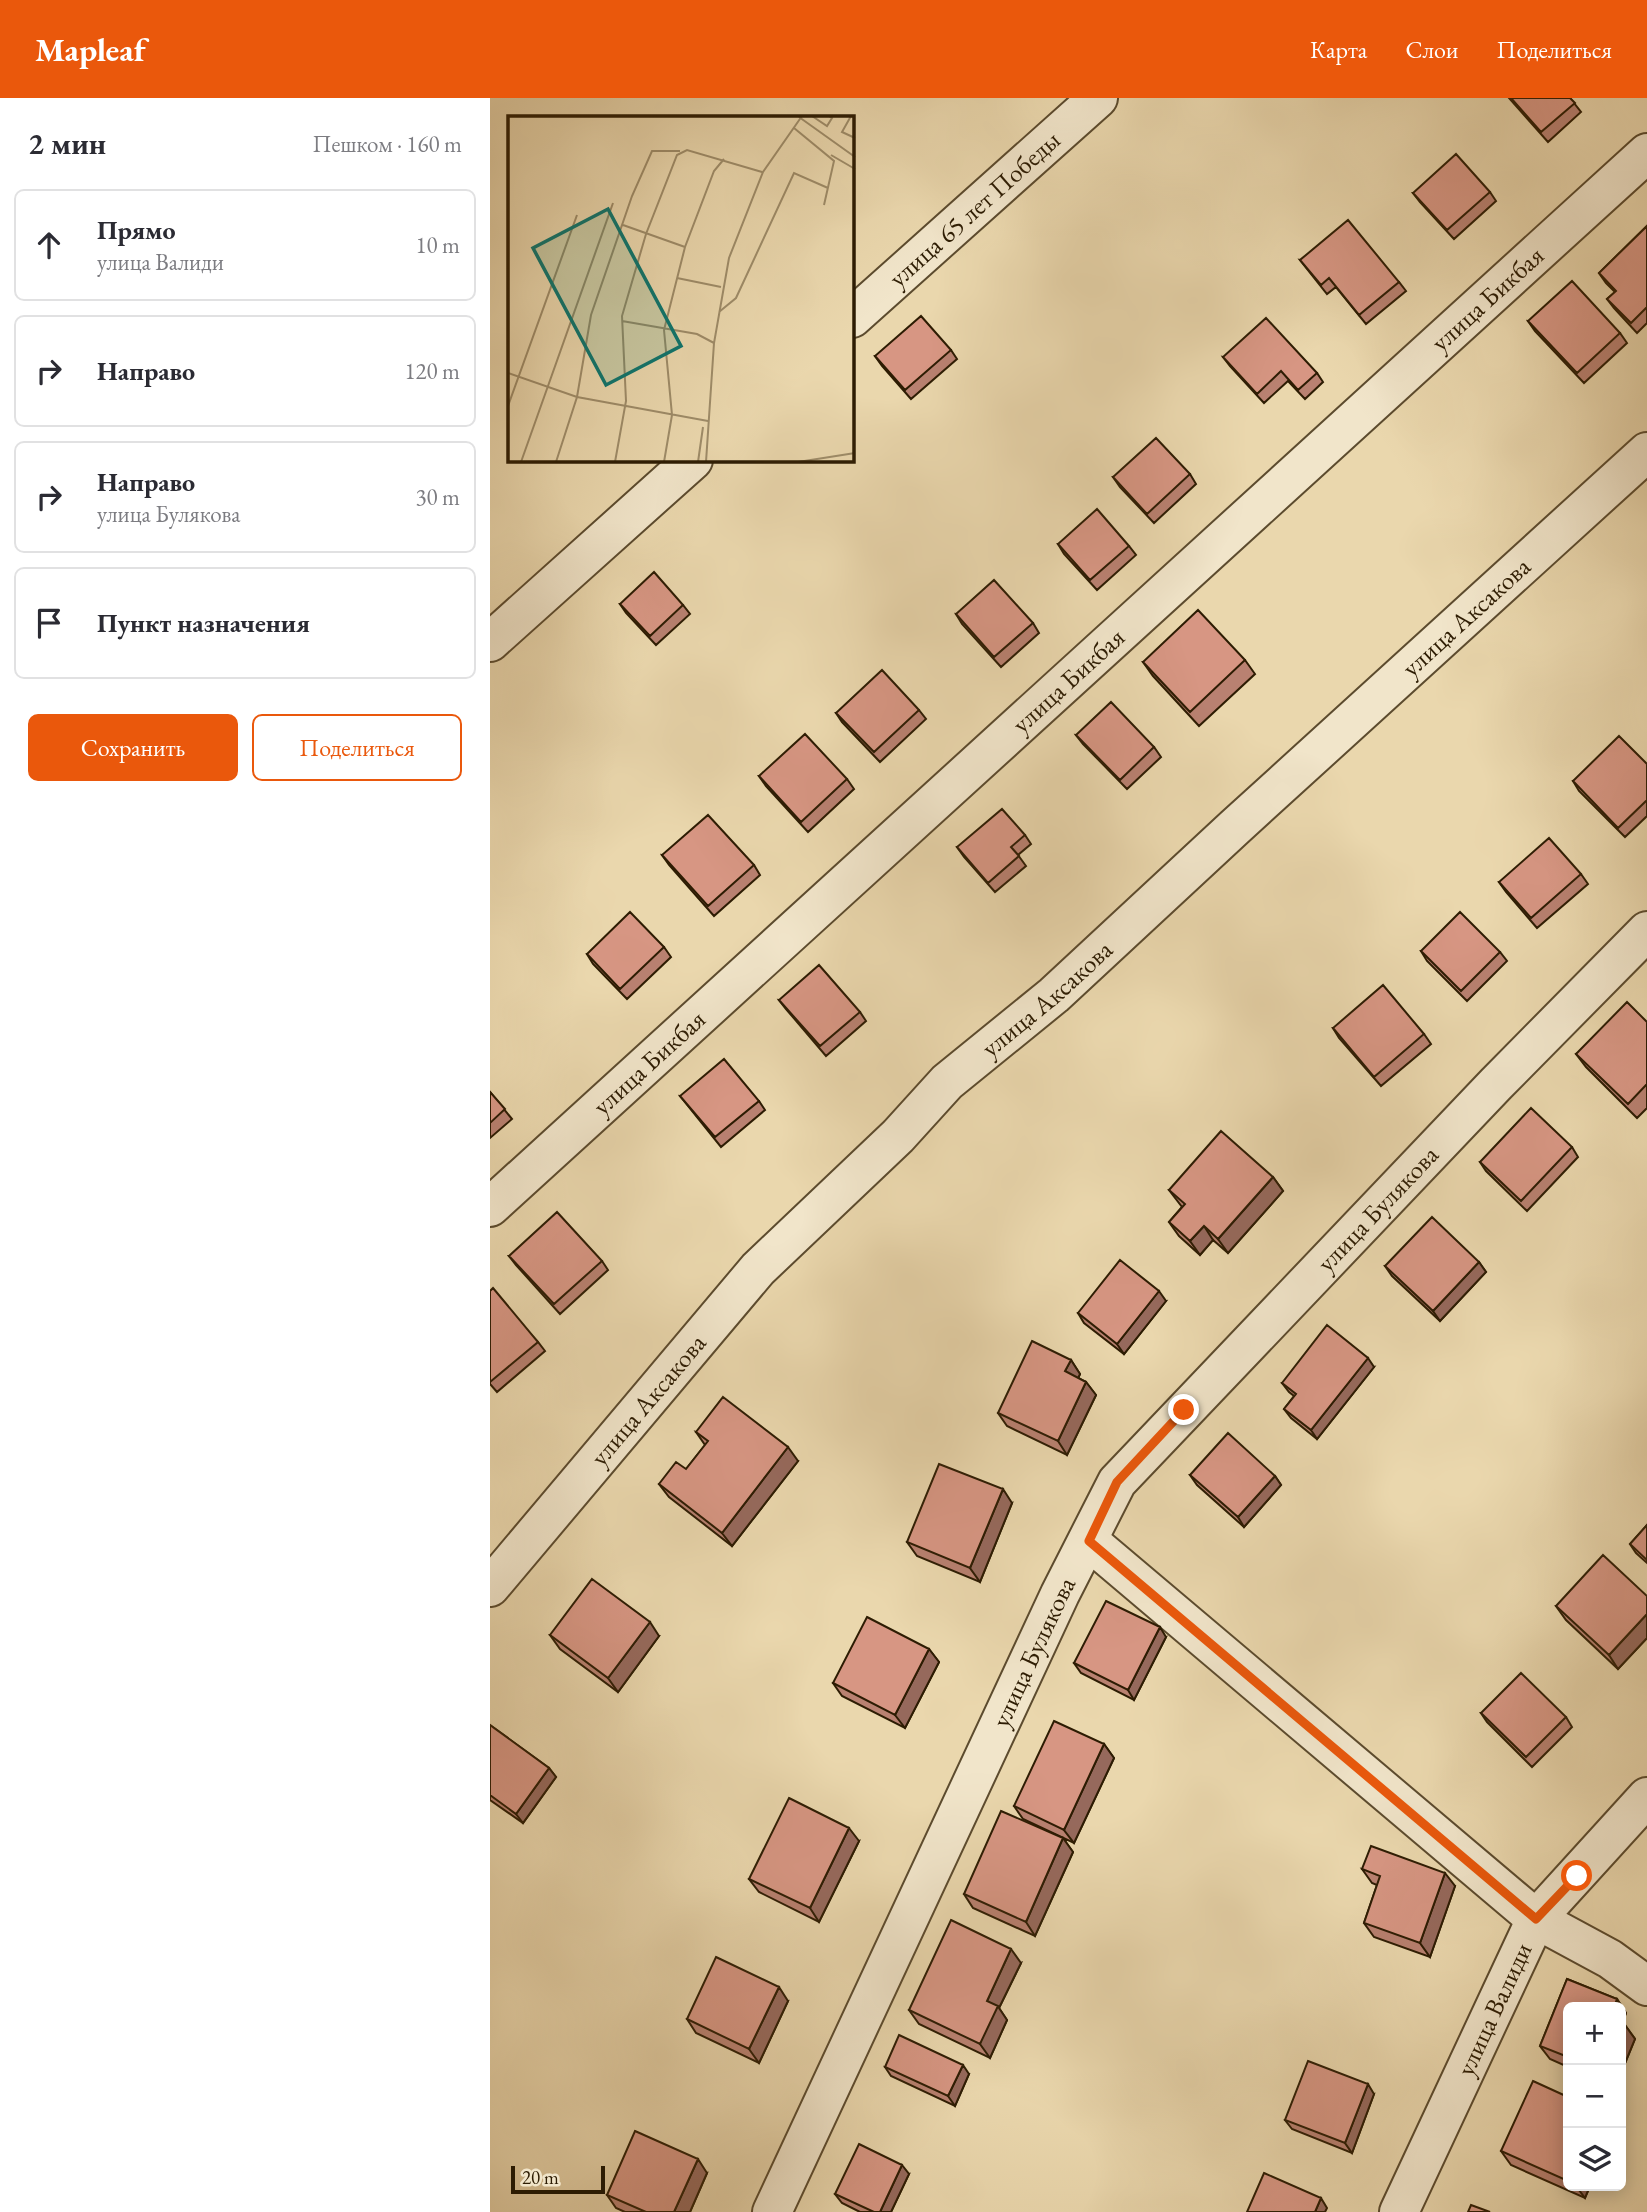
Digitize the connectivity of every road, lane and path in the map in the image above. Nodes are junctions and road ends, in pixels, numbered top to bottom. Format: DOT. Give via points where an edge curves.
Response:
graph roads {
  1 [pos="1097,98"];
  2 [pos="1647,153"];
  3 [pos="854,316"];
  4 [pos="1647,452"];
  5 [pos="691,462"];
  6 [pos="490,642"];
  7 [pos="1647,931"];
  8 [pos="490,1207"];
  9 [pos="1089,1541"];
  10 [pos="490,1587"];
  11 [pos="1647,1797"];
  12 [pos="1536,1919"];
  13 [pos="1647,1986"];
  14 [pos="772,2212"];
  15 [pos="1399,2212"];
  1 -- 3 [label="street, улица 65 лет Победы"];
  2 -- 8 [label="street, улица Бикбая"];
  4 -- 10 [label="street, улица Аксакова" via="1054,995 947,1082 898,1136 758,1269"];
  5 -- 6 [label="street"];
  7 -- 9 [label="street, улица Булякова" via="1117,1482"];
  9 -- 12 [label="street"];
  9 -- 14 [label="street, улица Булякова" via="1060,1594"];
  11 -- 12 [label="street, улица Валиди"];
  12 -- 13 [label="street" via="1610,1959"];
  12 -- 15 [label="street, улица Валиди"];
}
